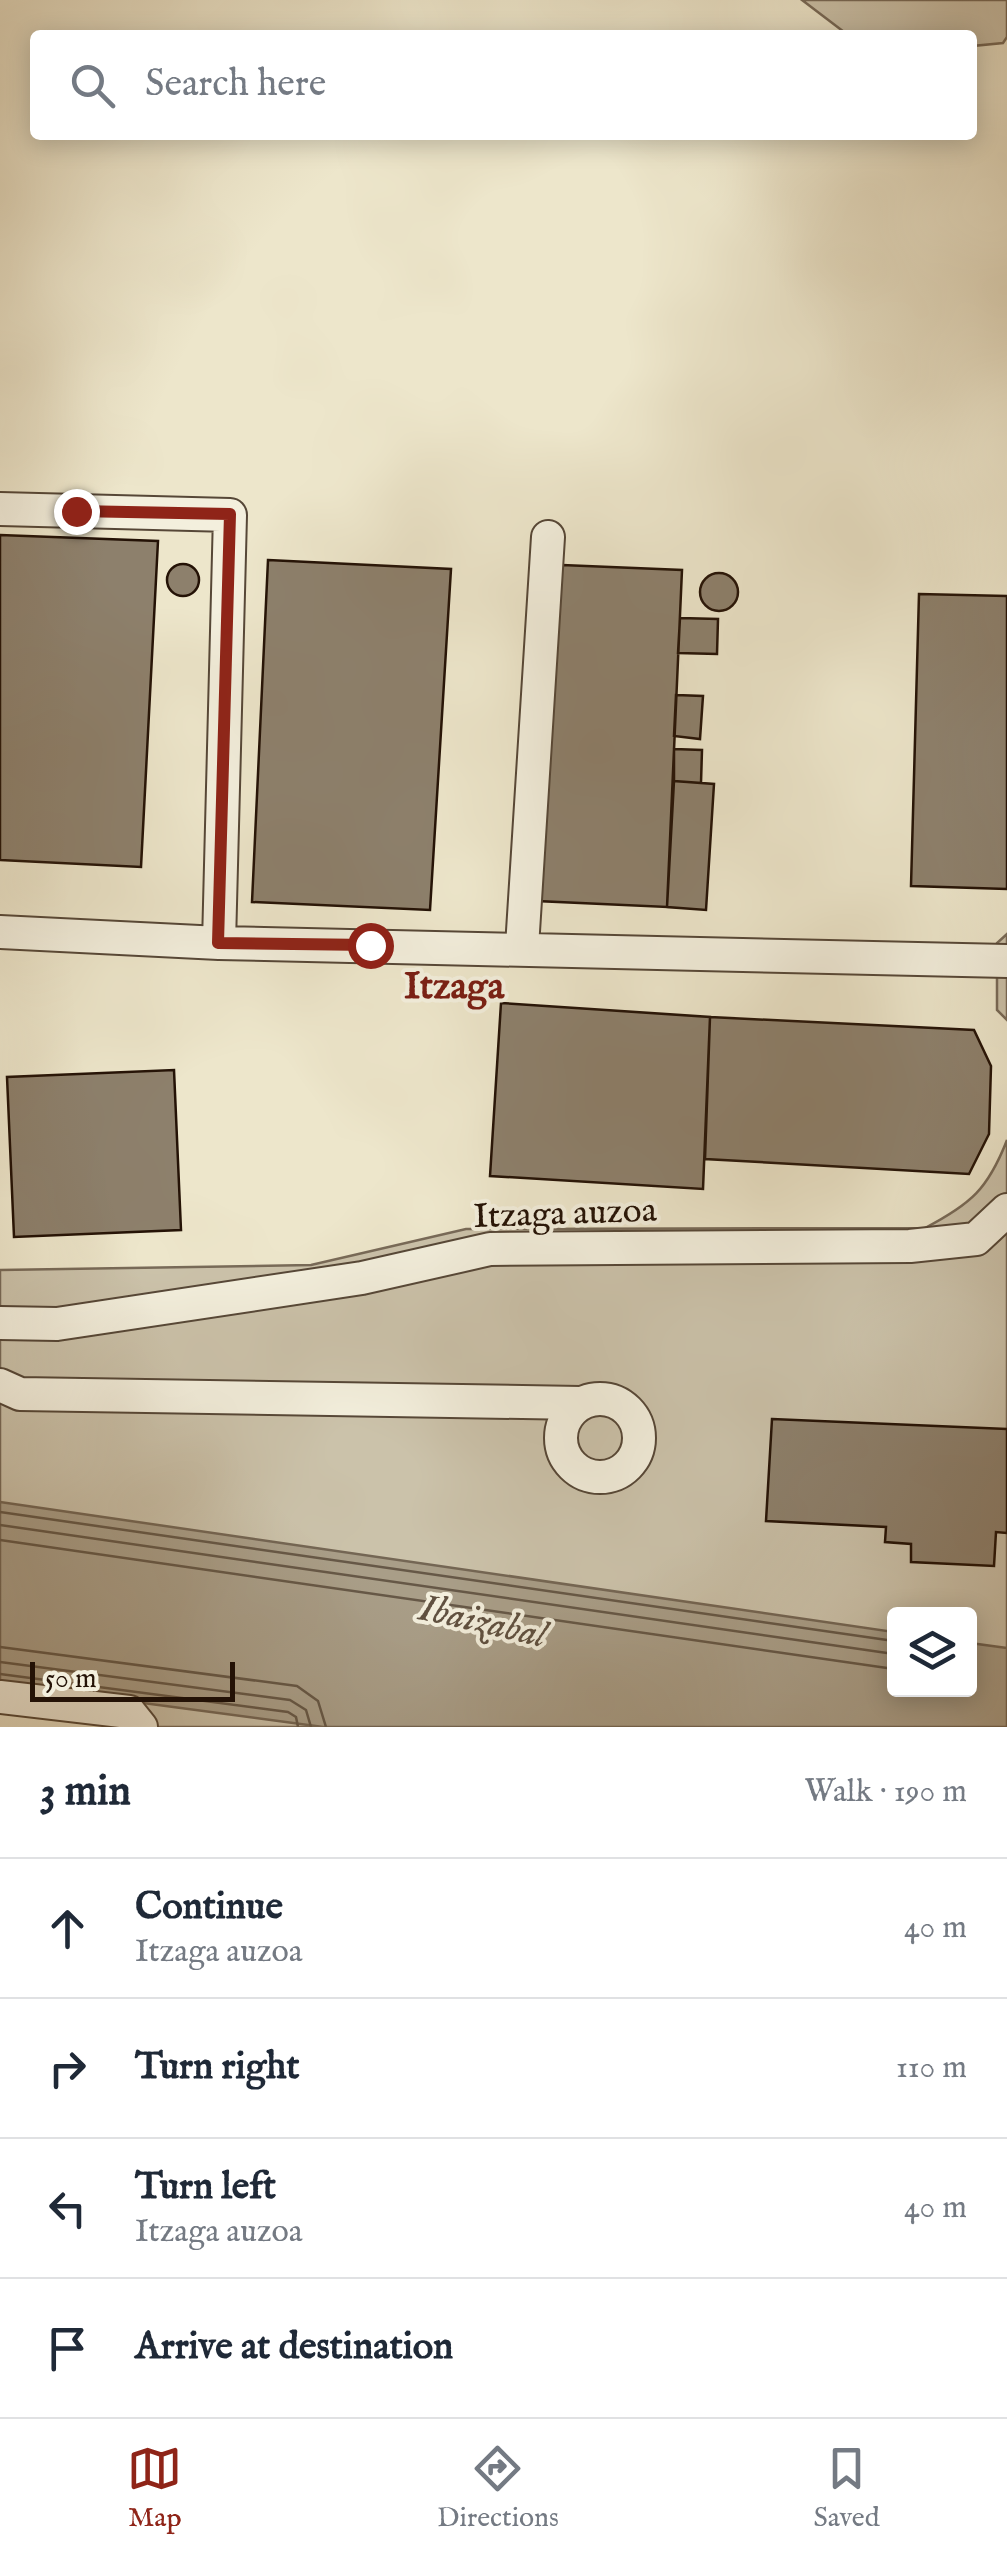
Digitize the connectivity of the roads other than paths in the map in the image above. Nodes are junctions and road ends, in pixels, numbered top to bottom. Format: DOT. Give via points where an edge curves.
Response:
graph roads {
  1 [pos="0,509"];
  2 [pos="548,538"];
  3 [pos="0,932"];
  4 [pos="218,943"];
  5 [pos="522,947"];
  6 [pos="1007,961"];
  7 [pos="1007,1210"];
  8 [pos="0,1323"];
  9 [pos="0,1385"];
  10 [pos="580,1403"];
  11 [pos="0,1696"];
  12 [pos="141,1727"];
  1 -- 4 [label="street" via="230,514"];
  2 -- 5 [label="street"];
  3 -- 4 [label="street"];
  4 -- 5 [label="street"];
  5 -- 6 [label="street"];
  7 -- 8 [label="street, Itzaga auzoa" via="976,1239 910,1246 490,1250 362,1278 57,1324"];
  9 -- 10 [label="street" via="20,1394"];
  11 -- 12 [label="street" via="129,1712"];
}
